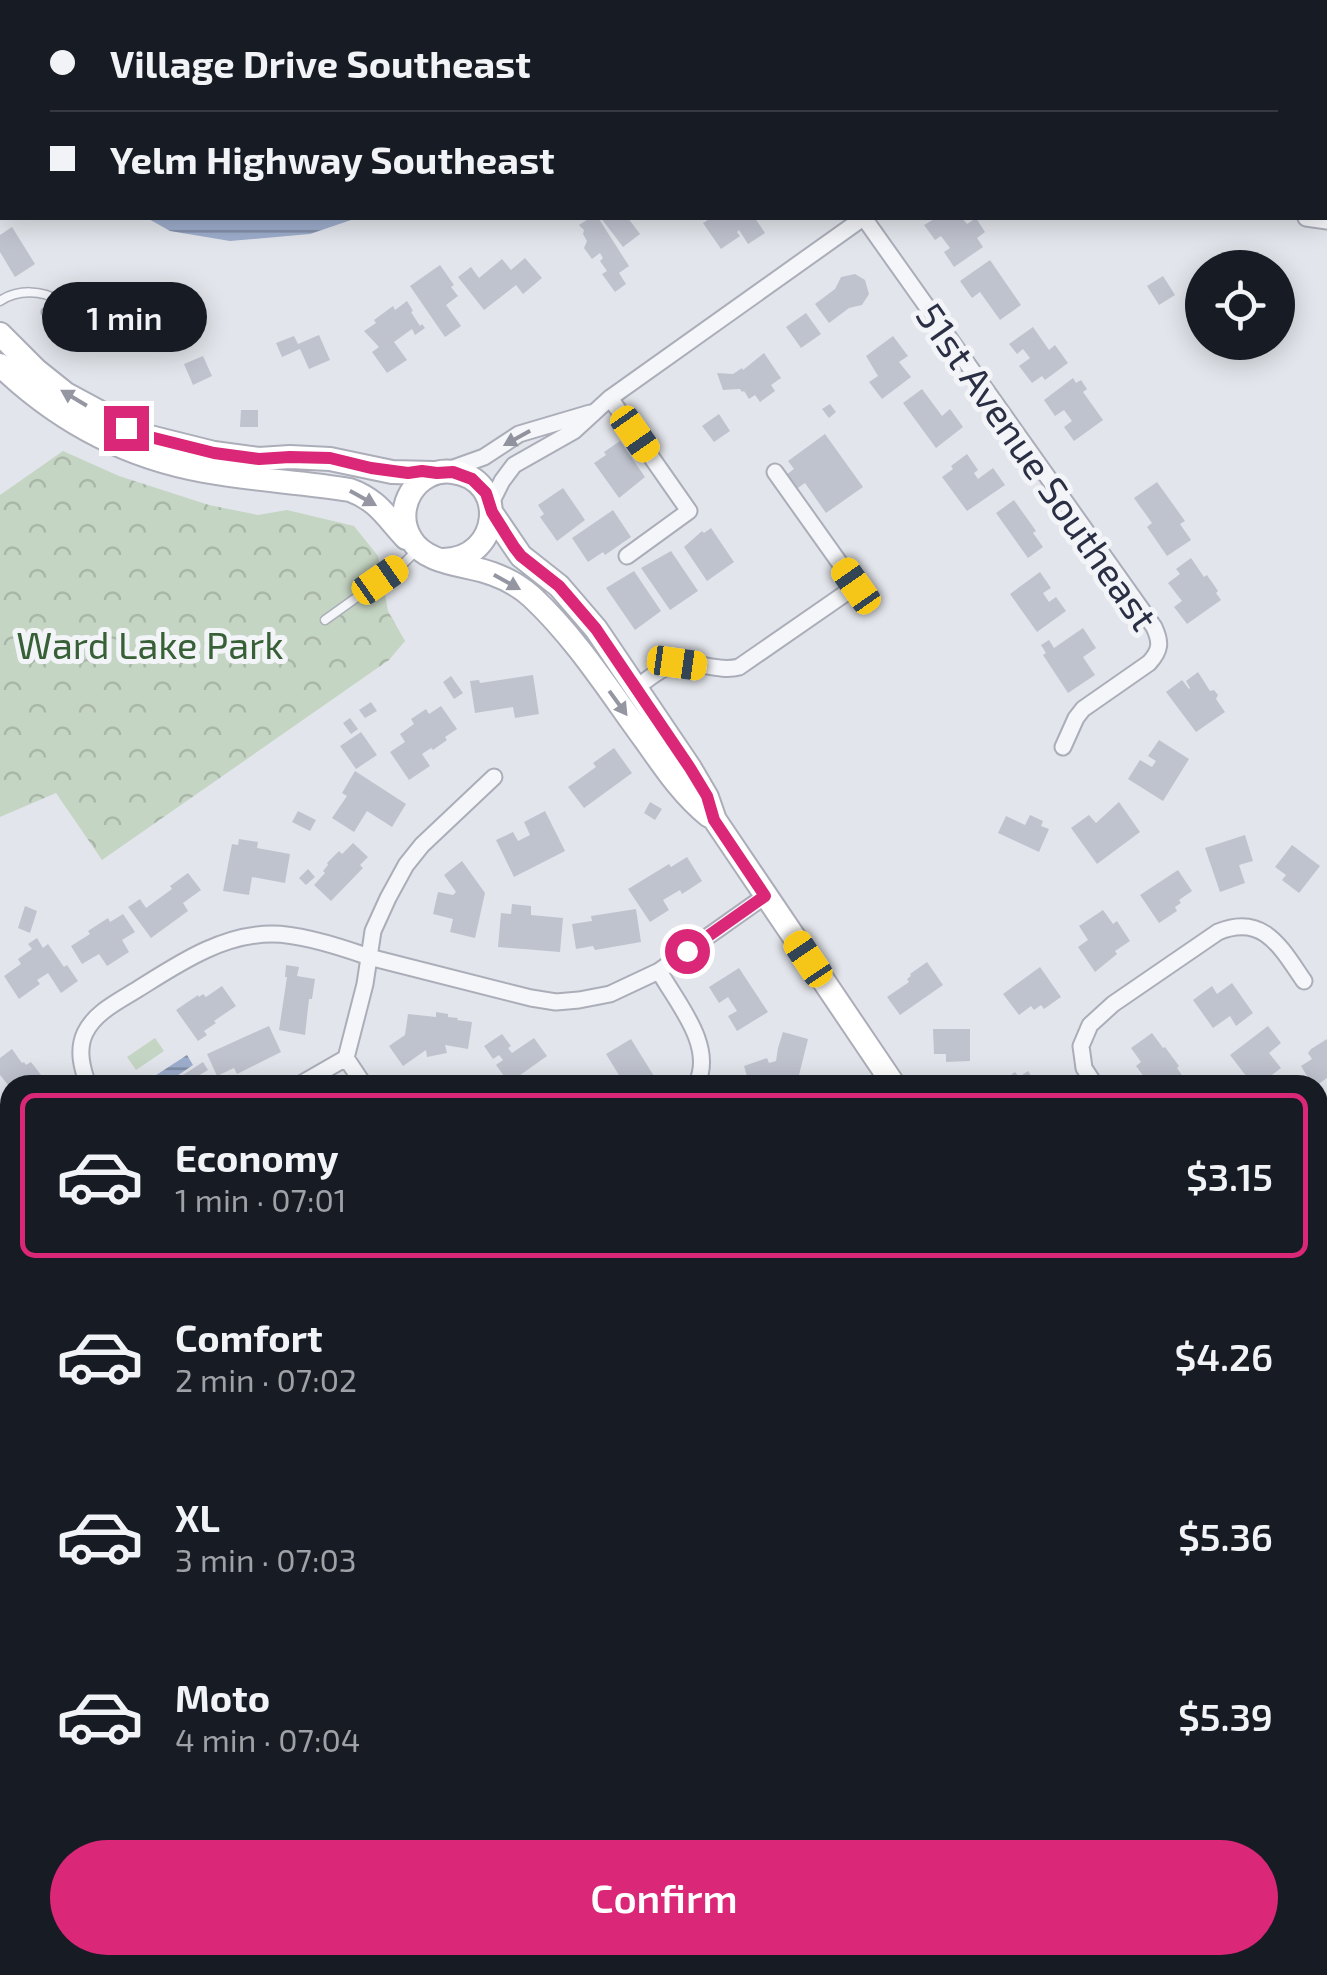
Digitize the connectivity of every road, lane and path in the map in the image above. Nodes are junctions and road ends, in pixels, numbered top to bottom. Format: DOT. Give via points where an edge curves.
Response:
graph roads {
  1 [pos="860,220"];
  2 [pos="864,220"];
  3 [pos="0,300"];
  4 [pos="46,312"];
  5 [pos="0,334"];
  6 [pos="3,374"];
  7 [pos="610,398"];
  8 [pos="594,412"];
  9 [pos="776,472"];
  10 [pos="440,473"];
  11 [pos="491,509"];
  12 [pos="417,547"];
  13 [pos="627,556"];
  14 [pos="443,560"];
  15 [pos="325,620"];
  16 [pos="636,688"];
  17 [pos="1063,747"];
  18 [pos="494,778"];
  19 [pos="714,820"];
  20 [pos="765,896"];
  21 [pos="369,958"];
  22 [pos="659,971"];
  23 [pos="1304,981"];
  24 [pos="346,1058"];
  25 [pos="84,1075"];
  26 [pos="316,1075"];
  27 [pos="357,1075"];
  28 [pos="700,1075"];
  29 [pos="887,1075"];
  30 [pos="1089,1075"];
  1 -- 7 [label="street"];
  2 -- 17 [label="street, 51st Avenue Southeast" via="1160,641 1149,663 1083,709"];
  3 -- 4 [label="lane" via="19,292 60,301 58,313"];
  10 -- 5 [label="main road, one-way" via="392,472 330,458 224,455 142,435 66,394"];
  6 -- 12 [label="main road, one-way" via="124,449 202,471 366,496"];
  7 -- 8 [label="street"];
  7 -- 13 [label="street" via="689,511"];
  8 -- 10 [label="street, one-way" via="519,434 484,457"];
  8 -- 11 [label="street" via="514,465"];
  9 -- 16 [label="street" via="856,586 738,667 677,663"];
  10 -- 11 [label="main road" via="472,479"];
  10 -- 12 [label="main road" via="415,486 405,505 405,526"];
  11 -- 14 [label="main road" via="489,531 478,547"];
  11 -- 16 [label="main road" via="521,556 559,586"];
  12 -- 14 [label="main road"];
  12 -- 15 [label="lane"];
  14 -- 19 [label="main road, one-way" via="492,573 530,595 674,780"];
  16 -- 19 [label="main road" via="707,796"];
  18 -- 21 [label="street" via="406,866 373,930"];
  19 -- 20 [label="main road"];
  20 -- 22 [label="street"];
  20 -- 29 [label="main road"];
  21 -- 22 [label="street" via="556,1002 610,994"];
  21 -- 24 [label="street"];
  21 -- 25 [label="street" via="272,934 197,954 96,1018 81,1045"];
  22 -- 28 [label="street" via="696,1036"];
  23 -- 30 [label="street" via="1272,937 1234,925 1090,1025 1080,1046"];
  24 -- 26 [label="street"];
  24 -- 27 [label="street"];
}
